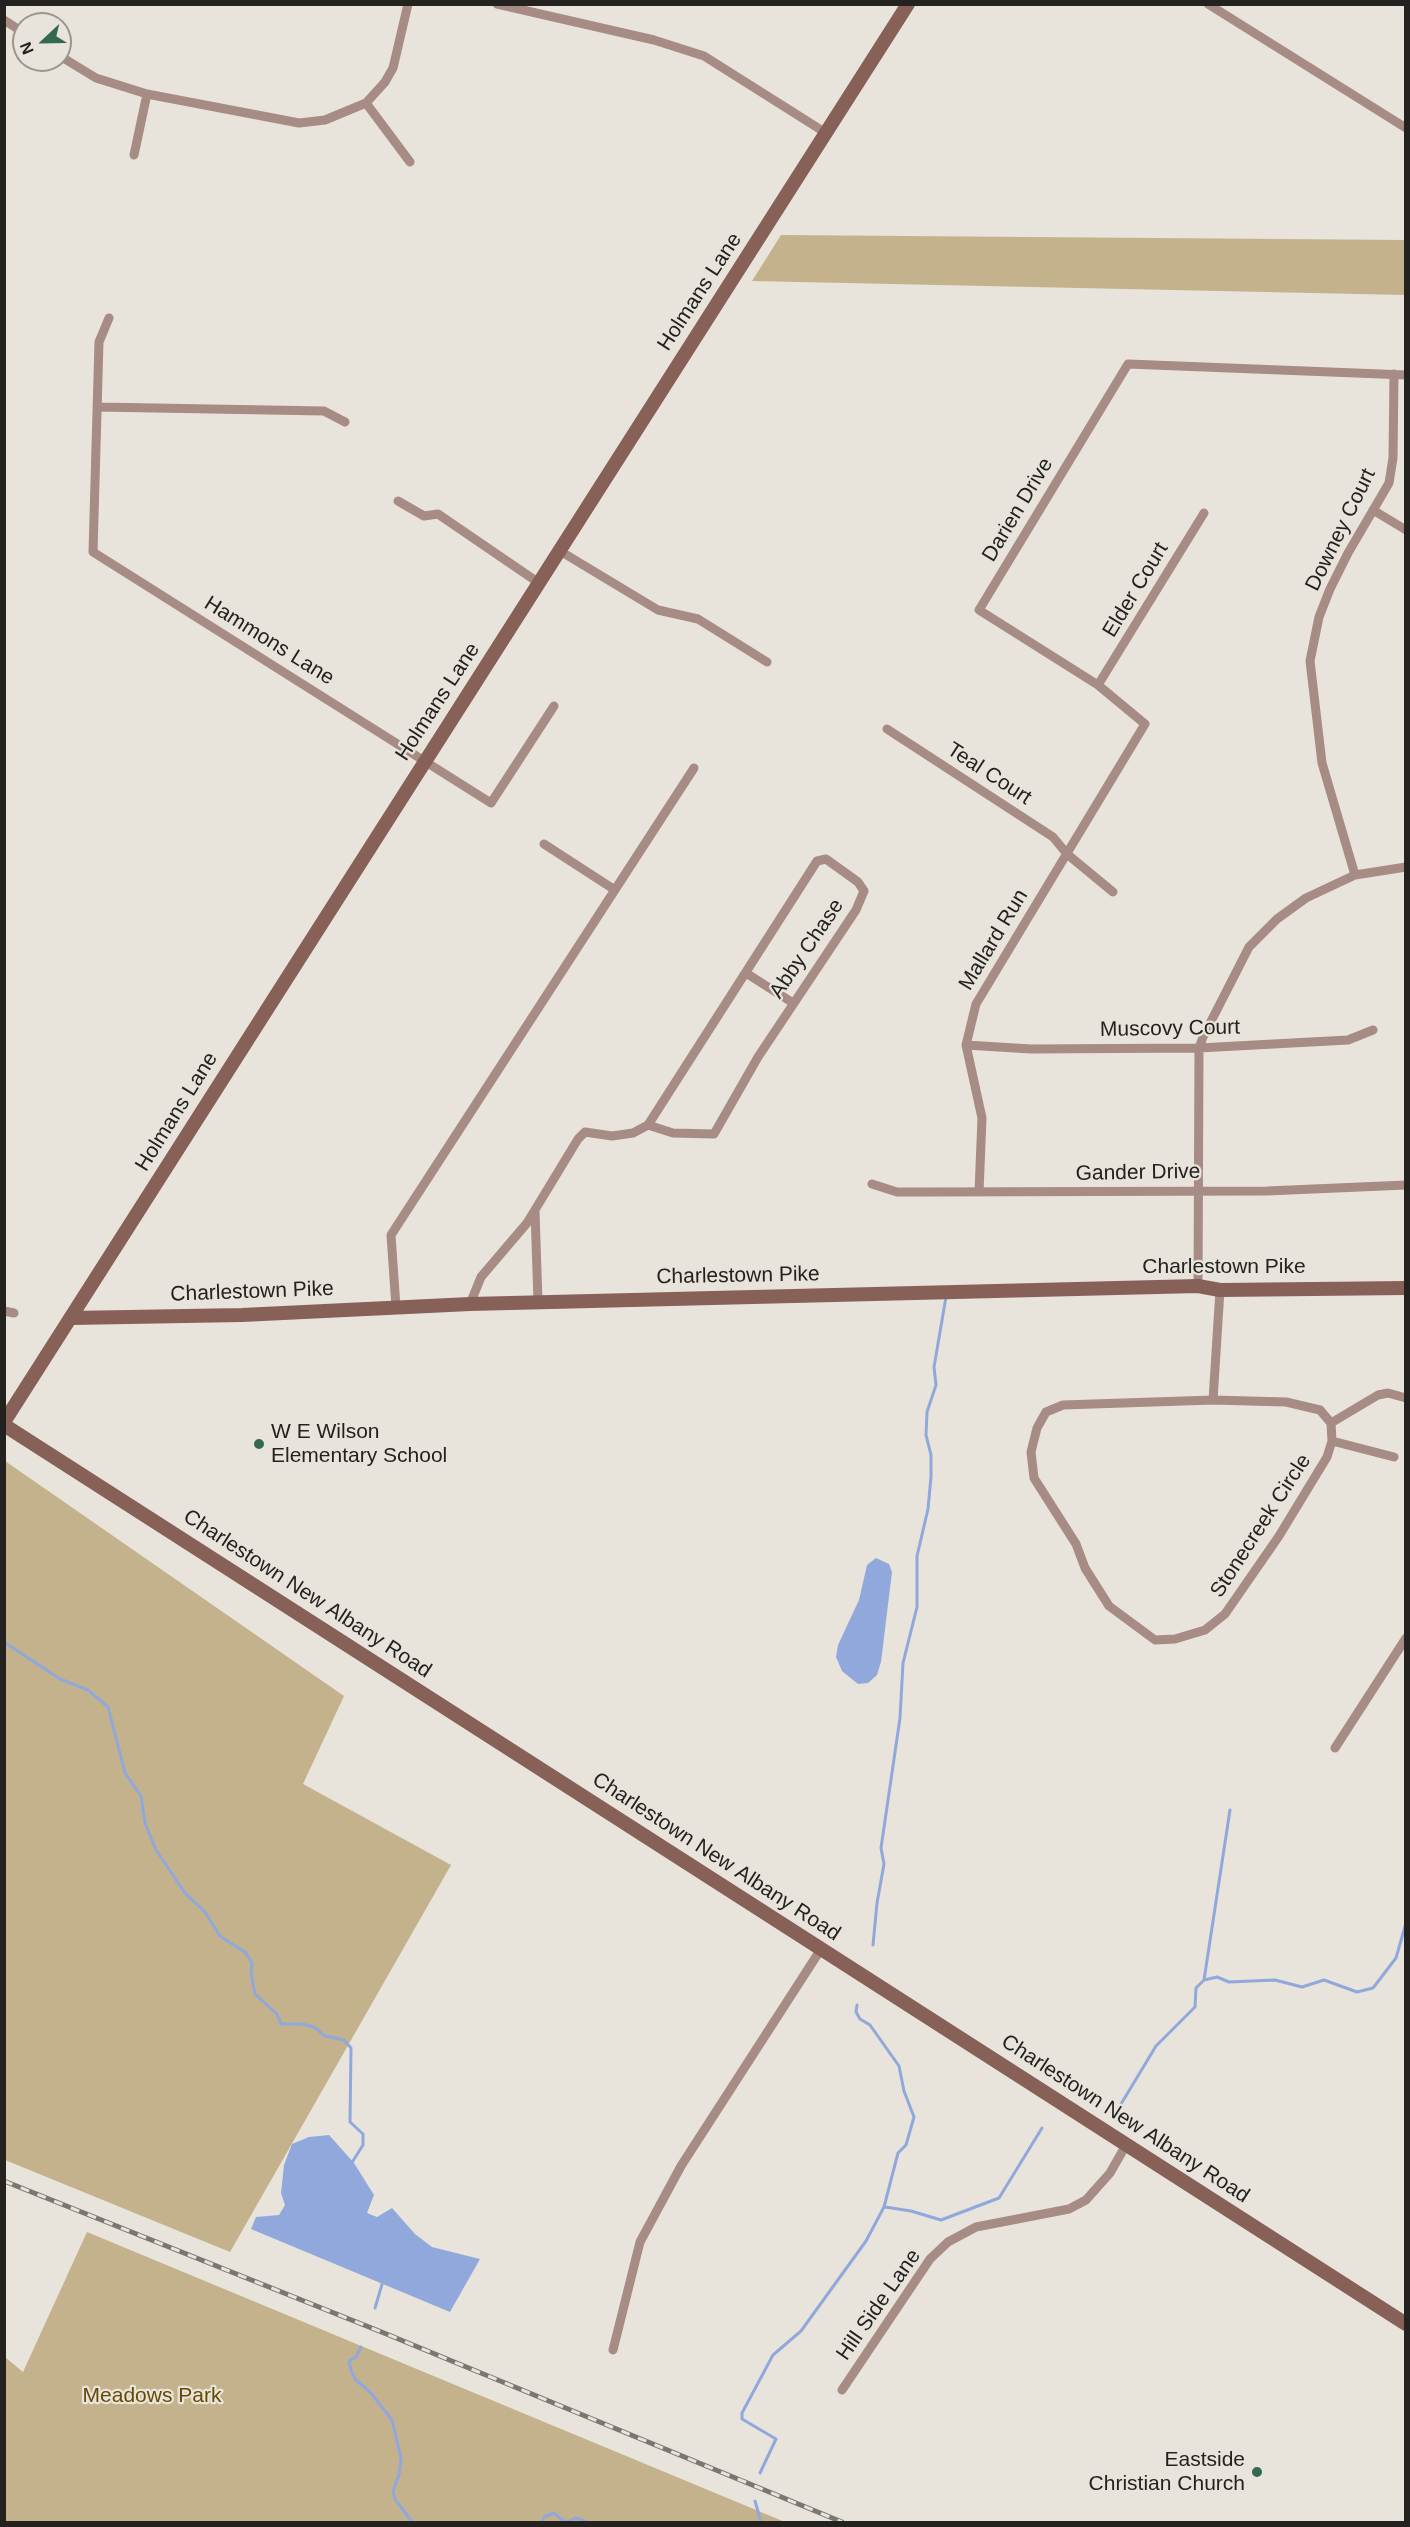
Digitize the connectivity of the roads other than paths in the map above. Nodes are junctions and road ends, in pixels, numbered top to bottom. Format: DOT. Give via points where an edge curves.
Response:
graph roads {
  1 [pos="408,4"];
  2 [pos="497,4"];
  3 [pos="908,4"];
  4 [pos="1208,4"];
  5 [pos="72,63"];
  6 [pos="147,94"];
  7 [pos="366,103"];
  8 [pos="1406,128"];
  9 [pos="826,133"];
  10 [pos="134,155"];
  11 [pos="410,162"];
  12 [pos="109,318"];
  13 [pos="1394,374"];
  14 [pos="1406,375"];
  15 [pos="98,407"];
  16 [pos="345,422"];
  17 [pos="398,501"];
  18 [pos="1373,510"];
  19 [pos="1204,513"];
  20 [pos="1406,530"];
  21 [pos="560,550"];
  22 [pos="539,584"];
  23 [pos="767,662"];
  24 [pos="1098,685"];
  25 [pos="554,706"];
  26 [pos="887,729"];
  27 [pos="424,761"];
  28 [pos="694,768"];
  29 [pos="544,844"];
  30 [pos="1067,855"];
  31 [pos="1406,867"];
  32 [pos="1355,875"];
  33 [pos="615,890"];
  34 [pos="1113,892"];
  35 [pos="746,974"];
  36 [pos="793,1003"];
  37 [pos="1373,1030"];
  38 [pos="966,1045"];
  39 [pos="1199,1048"];
  40 [pos="648,1125"];
  41 [pos="872,1184"];
  42 [pos="1406,1185"];
  43 [pos="1198,1191"];
  44 [pos="979,1192"];
  45 [pos="535,1210"];
  46 [pos="1198,1286"];
  47 [pos="1406,1288"];
  48 [pos="1220,1290"];
  49 [pos="538,1302"];
  50 [pos="470,1304"];
  51 [pos="396,1307"];
  52 [pos="71,1318"];
  53 [pos="1406,1398"];
  54 [pos="1213,1400"];
  55 [pos="1331,1423"];
  56 [pos="4,1424"];
  57 [pos="1332,1441"];
  58 [pos="1394,1457"];
  59 [pos="1406,1638"];
  60 [pos="1335,1748"];
  61 [pos="821,1949"];
  62 [pos="1126,2145"];
  63 [pos="1406,2324"];
  64 [pos="613,2350"];
  65 [pos="842,2390"];
  1 -- 7 [label="street" via="393,68"];
  2 -- 9 [label="street" via="654,40 704,56"];
  3 -- 9 [label="main road, Holmans Lane"];
  4 -- 8 [label="street"];
  5 -- 6 [label="street" via="96,78"];
  6 -- 7 [label="street" via="299,123 325,120"];
  6 -- 10 [label="street"];
  7 -- 11 [label="street"];
  9 -- 21 [label="main road, Holmans Lane"];
  12 -- 15 [label="street" via="99,342"];
  13 -- 14 [label="street, Darien Drive"];
  13 -- 18 [label="street, Downey Court" via="1393,458 1389,483"];
  13 -- 24 [label="street, Darien Drive" via="1128,364 979,610"];
  15 -- 16 [label="street" via="324,411"];
  15 -- 27 [label="street, Hammons Lane" via="93,552"];
  17 -- 22 [label="street" via="424,516 438,514"];
  18 -- 20 [label="street"];
  18 -- 32 [label="street, Downey Court" via="1330,589 1319,617 1311,662 1323,763"];
  19 -- 24 [label="street, Elder Court"];
  21 -- 22 [label="main road, Holmans Lane"];
  21 -- 23 [label="street" via="658,610 698,619"];
  22 -- 27 [label="main road, Holmans Lane"];
  24 -- 30 [label="street, Darien Drive" via="1145,724"];
  25 -- 27 [label="street, Hammons Lane" via="491,803"];
  26 -- 30 [label="street, Teal Court" via="1053,837"];
  27 -- 52 [label="main road, Holmans Lane"];
  28 -- 33 [label="street"];
  29 -- 33 [label="street"];
  30 -- 34 [label="street, Teal Court"];
  30 -- 38 [label="street, Mallard Run" via="975,1004"];
  31 -- 32 [label="street"];
  32 -- 39 [label="street" via="1306,898 1248,947"];
  33 -- 51 [label="street" via="391,1235"];
  35 -- 36 [label="street"];
  35 -- 36 [label="street, Abby Chase" via="803,880 817,861 825,859 858,882 864,891 856,910"];
  35 -- 40 [label="street, Abby Chase"];
  36 -- 40 [label="street, Abby Chase" via="714,1134 673,1133"];
  37 -- 39 [label="street, Muscovy Court" via="1348,1041"];
  38 -- 39 [label="street, Muscovy Court" via="1031,1049"];
  38 -- 44 [label="street, Mallard Run" via="982,1118"];
  39 -- 43 [label="street"];
  40 -- 45 [label="street" via="633,1133 612,1136 585,1132"];
  41 -- 44 [label="street, Gander Drive" via="897,1192"];
  42 -- 43 [label="street, Gander Drive"];
  43 -- 44 [label="street, Gander Drive"];
  43 -- 46 [label="street"];
  45 -- 49 [label="street"];
  45 -- 50 [label="street" via="481,1277"];
  46 -- 48 [label="main road, Charlestown Pike"];
  46 -- 49 [label="main road, Charlestown Pike"];
  47 -- 48 [label="main road, Charlestown Pike"];
  48 -- 54 [label="street"];
  49 -- 50 [label="main road, Charlestown Pike"];
  50 -- 51 [label="main road, Charlestown Pike"];
  51 -- 52 [label="main road, Charlestown Pike"];
  52 -- 56 [label="main road, Holmans Lane"];
  53 -- 55 [label="street" via="1388,1393 1378,1395"];
  54 -- 55 [label="street, Stonecreek Circle" via="1286,1402 1320,1410"];
  54 -- 57 [label="street, Stonecreek Circle" via="1063,1405 1046,1412 1031,1452 1034,1479 1076,1544 1085,1568 1109,1606 1155,1640 1206,1630 1225,1614 1279,1536 1327,1458"];
  55 -- 57 [label="street, Stonecreek Circle"];
  56 -- 61 [label="main road, Charlestown New Albany Road"];
  57 -- 58 [label="street"];
  59 -- 60 [label="street"];
  61 -- 62 [label="main road, Charlestown New Albany Road"];
  61 -- 64 [label="street" via="681,2166 640,2242"];
  62 -- 63 [label="main road, Charlestown New Albany Road"];
  62 -- 65 [label="street, Hill Side Lane" via="1110,2173 1086,2200 1069,2209 976,2227 948,2242 930,2259"];
}
